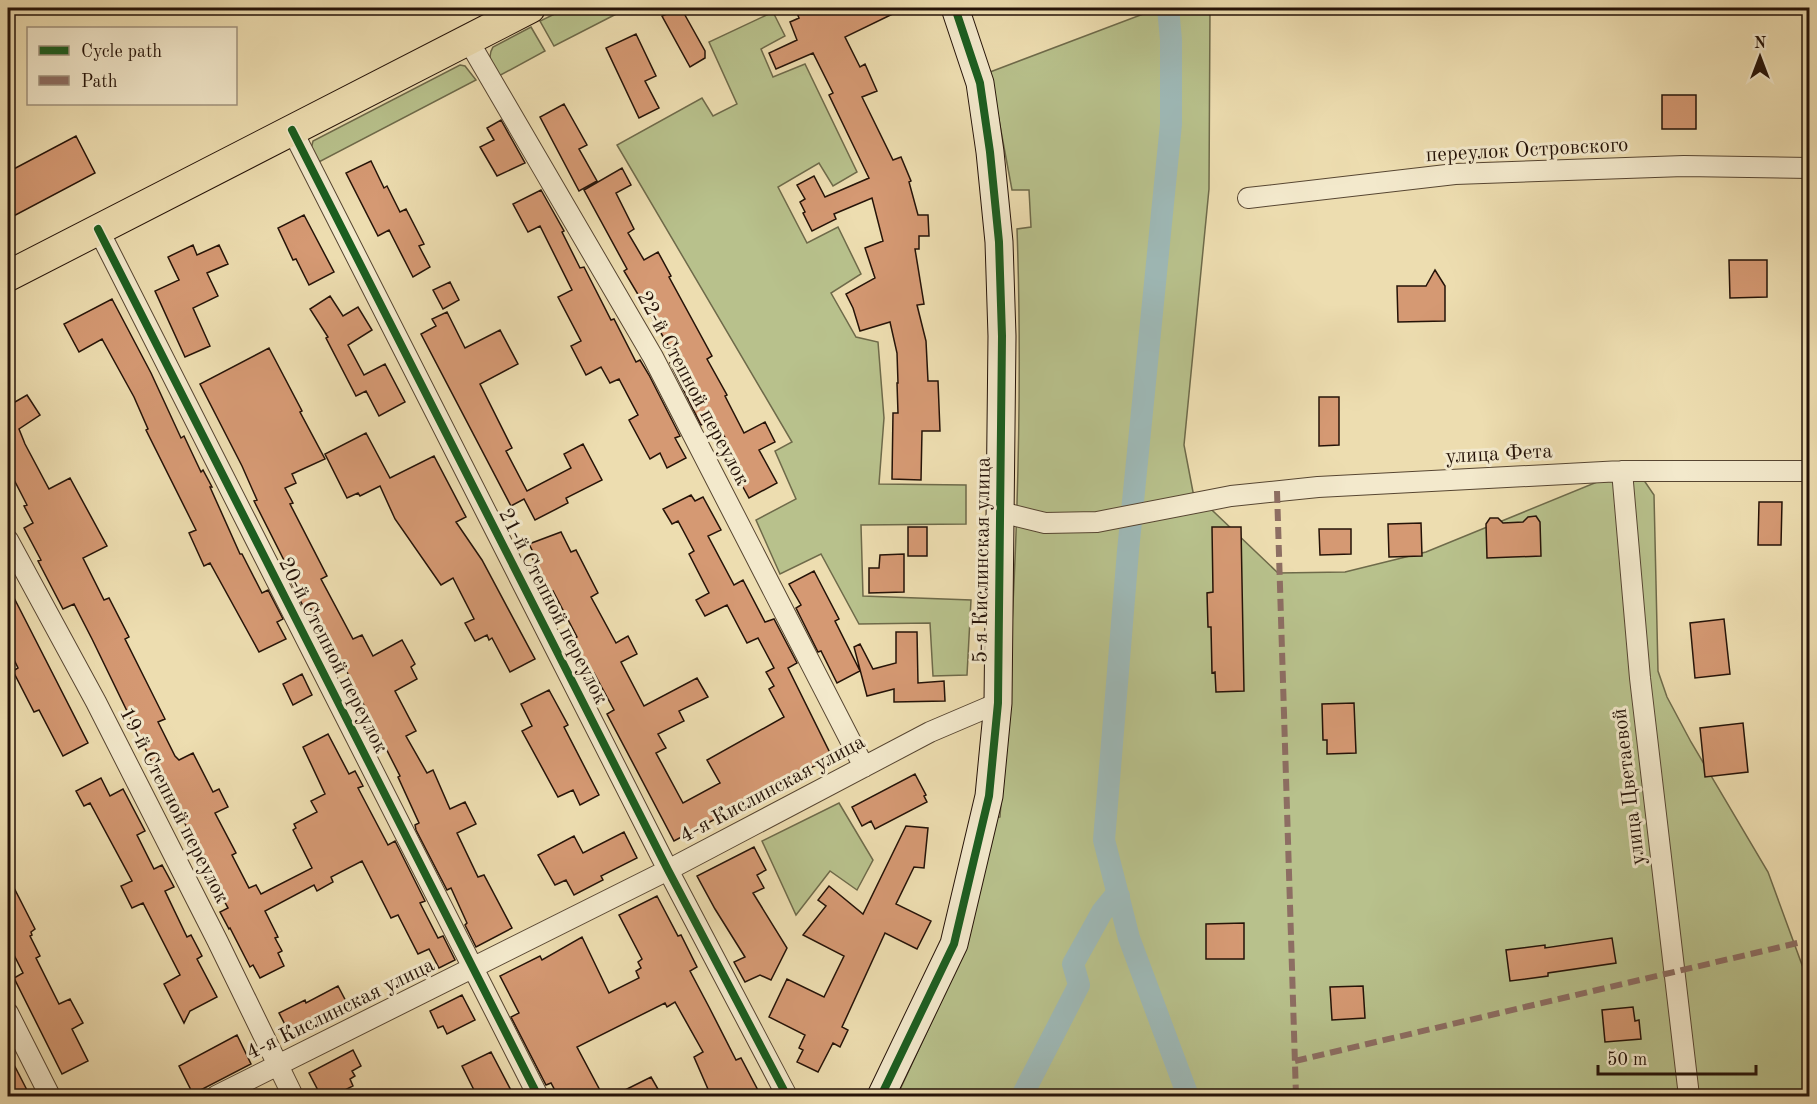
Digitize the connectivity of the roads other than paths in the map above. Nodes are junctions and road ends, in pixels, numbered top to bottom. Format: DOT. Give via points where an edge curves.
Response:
graph roads {
  1 [pos="530,8"];
  2 [pos="955,8"];
  3 [pos="468,40"];
  4 [pos="292,130"];
  5 [pos="1809,168"];
  6 [pos="1248,198"];
  7 [pos="98,229"];
  8 [pos="8,276"];
  9 [pos="1622,471"];
  10 [pos="1809,471"];
  11 [pos="1000,512"];
  12 [pos="8,540"];
  13 [pos="998,703"];
  14 [pos="864,767"];
  15 [pos="668,870"];
  16 [pos="472,969"];
  17 [pos="8,1013"];
  18 [pos="277,1066"];
  19 [pos="50,1096"];
  20 [pos="216,1096"];
  21 [pos="293,1096"];
  22 [pos="538,1096"];
  23 [pos="787,1096"];
  24 [pos="881,1096"];
  25 [pos="1689,1096"];
  1 -- 3 [label="main road"];
  2 -- 11 [label="street, 5-я Кислинская улица" via="980,83 998,233 1002,336"];
  3 -- 4 [label="main road"];
  3 -- 14 [label="street, 22-й Степной переулок" via="654,357"];
  4 -- 7 [label="main road"];
  4 -- 15 [label="street, 21-й Степной переулок"];
  5 -- 6 [label="street, переулок Островского" via="1684,166 1455,174"];
  7 -- 8 [label="main road"];
  7 -- 16 [label="street, 20-й Степной переулок"];
  9 -- 10 [label="street, улица Фета"];
  9 -- 11 [label="street, улица Фета" via="1318,487 1192,502 1096,522 1045,523"];
  9 -- 25 [label="street, улица Цветаевой" via="1640,678"];
  11 -- 13 [label="street, 5-я Кислинская улица"];
  12 -- 18 [label="street, 19-й Степной переулок" via="101,712"];
  13 -- 14 [label="street, 4-я Кислинская улица" via="930,732"];
  13 -- 24 [label="street, 5-я Кислинская улица" via="989,796 954,944"];
  14 -- 15 [label="street, 4-я Кислинская улица"];
  15 -- 16 [label="street, 4-я Кислинская улица"];
  15 -- 23 [label="street, 21-й Степной переулок"];
  16 -- 18 [label="street, 4-я Кислинская улица"];
  16 -- 22 [label="street, 20-й Степной переулок"];
  17 -- 19 [label="street"];
  18 -- 20 [label="street, 4-я Кислинская улица"];
  18 -- 21 [label="street, 19-й Степной переулок"];
}
